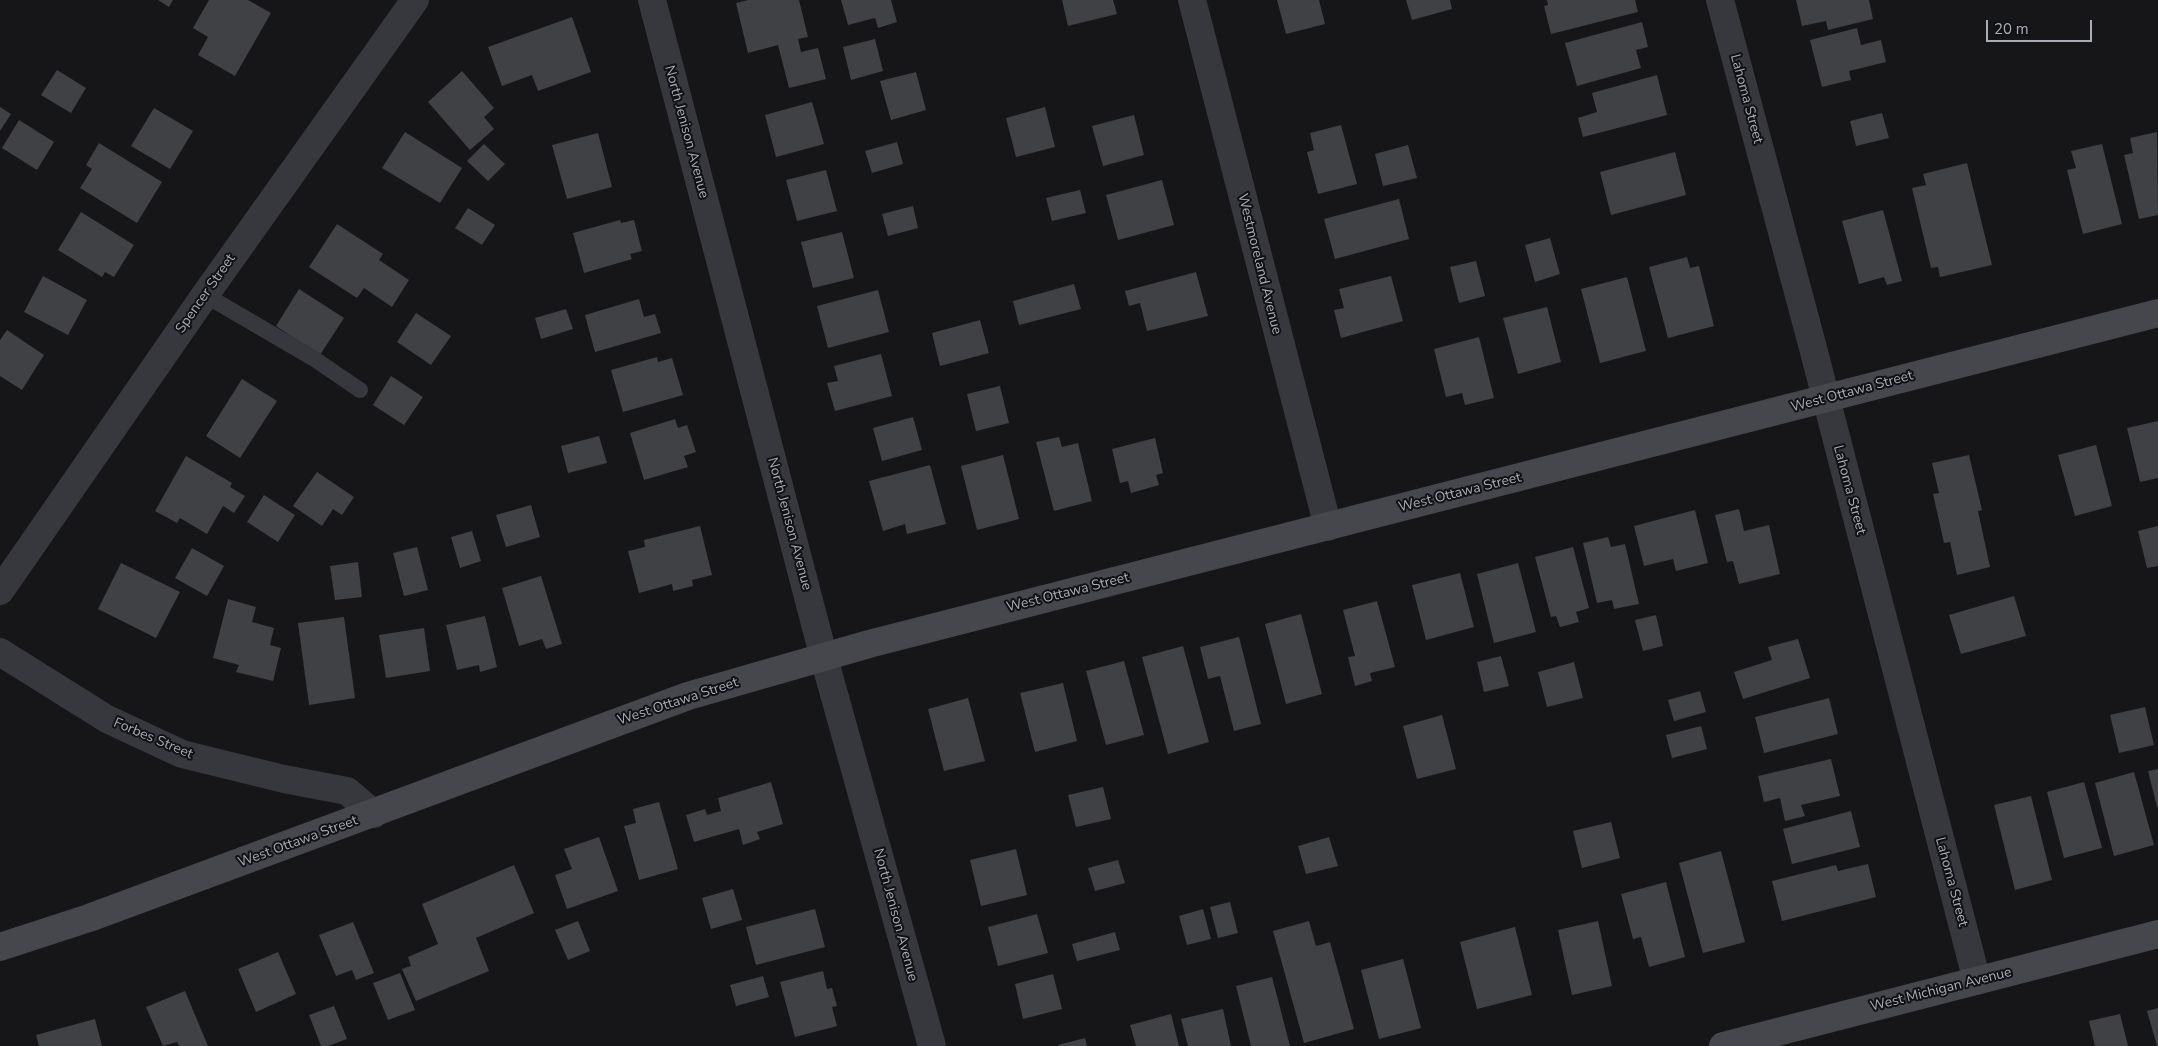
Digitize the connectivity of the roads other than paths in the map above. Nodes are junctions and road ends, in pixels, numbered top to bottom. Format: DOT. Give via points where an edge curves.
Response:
graph roads {
  1 [pos="416,0"];
  2 [pos="652,0"];
  3 [pos="1192,0"];
  4 [pos="1720,0"];
  5 [pos="205,295"];
  6 [pos="2158,313"];
  7 [pos="360,390"];
  8 [pos="1825,398"];
  9 [pos="1328,527"];
  10 [pos="0,591"];
  11 [pos="0,652"];
  12 [pos="824,658"];
  13 [pos="374,814"];
  14 [pos="2158,934"];
  15 [pos="0,948"];
  16 [pos="1977,981"];
  17 [pos="932,1046"];
  18 [pos="1723,1046"];
  1 -- 5 [label="street, Spencer Street"];
  2 -- 12 [label="street, North Jenison Avenue"];
  3 -- 9 [label="street, Westmoreland Avenue"];
  4 -- 8 [label="street, Lahoma Street"];
  5 -- 7 [label="lane" via="313,358"];
  5 -- 10 [label="street, Spencer Street"];
  6 -- 8 [label="street, West Ottawa Street"];
  8 -- 9 [label="street, West Ottawa Street"];
  8 -- 16 [label="street, Lahoma Street"];
  9 -- 12 [label="street, West Ottawa Street" via="879,641"];
  11 -- 13 [label="street, Forbes Street" via="106,719 182,754 347,791"];
  12 -- 13 [label="street, West Ottawa Street" via="688,696"];
  12 -- 17 [label="street, North Jenison Avenue"];
  13 -- 15 [label="street, West Ottawa Street"];
  14 -- 16 [label="street, West Michigan Avenue"];
  16 -- 18 [label="street, West Michigan Avenue"];
}
